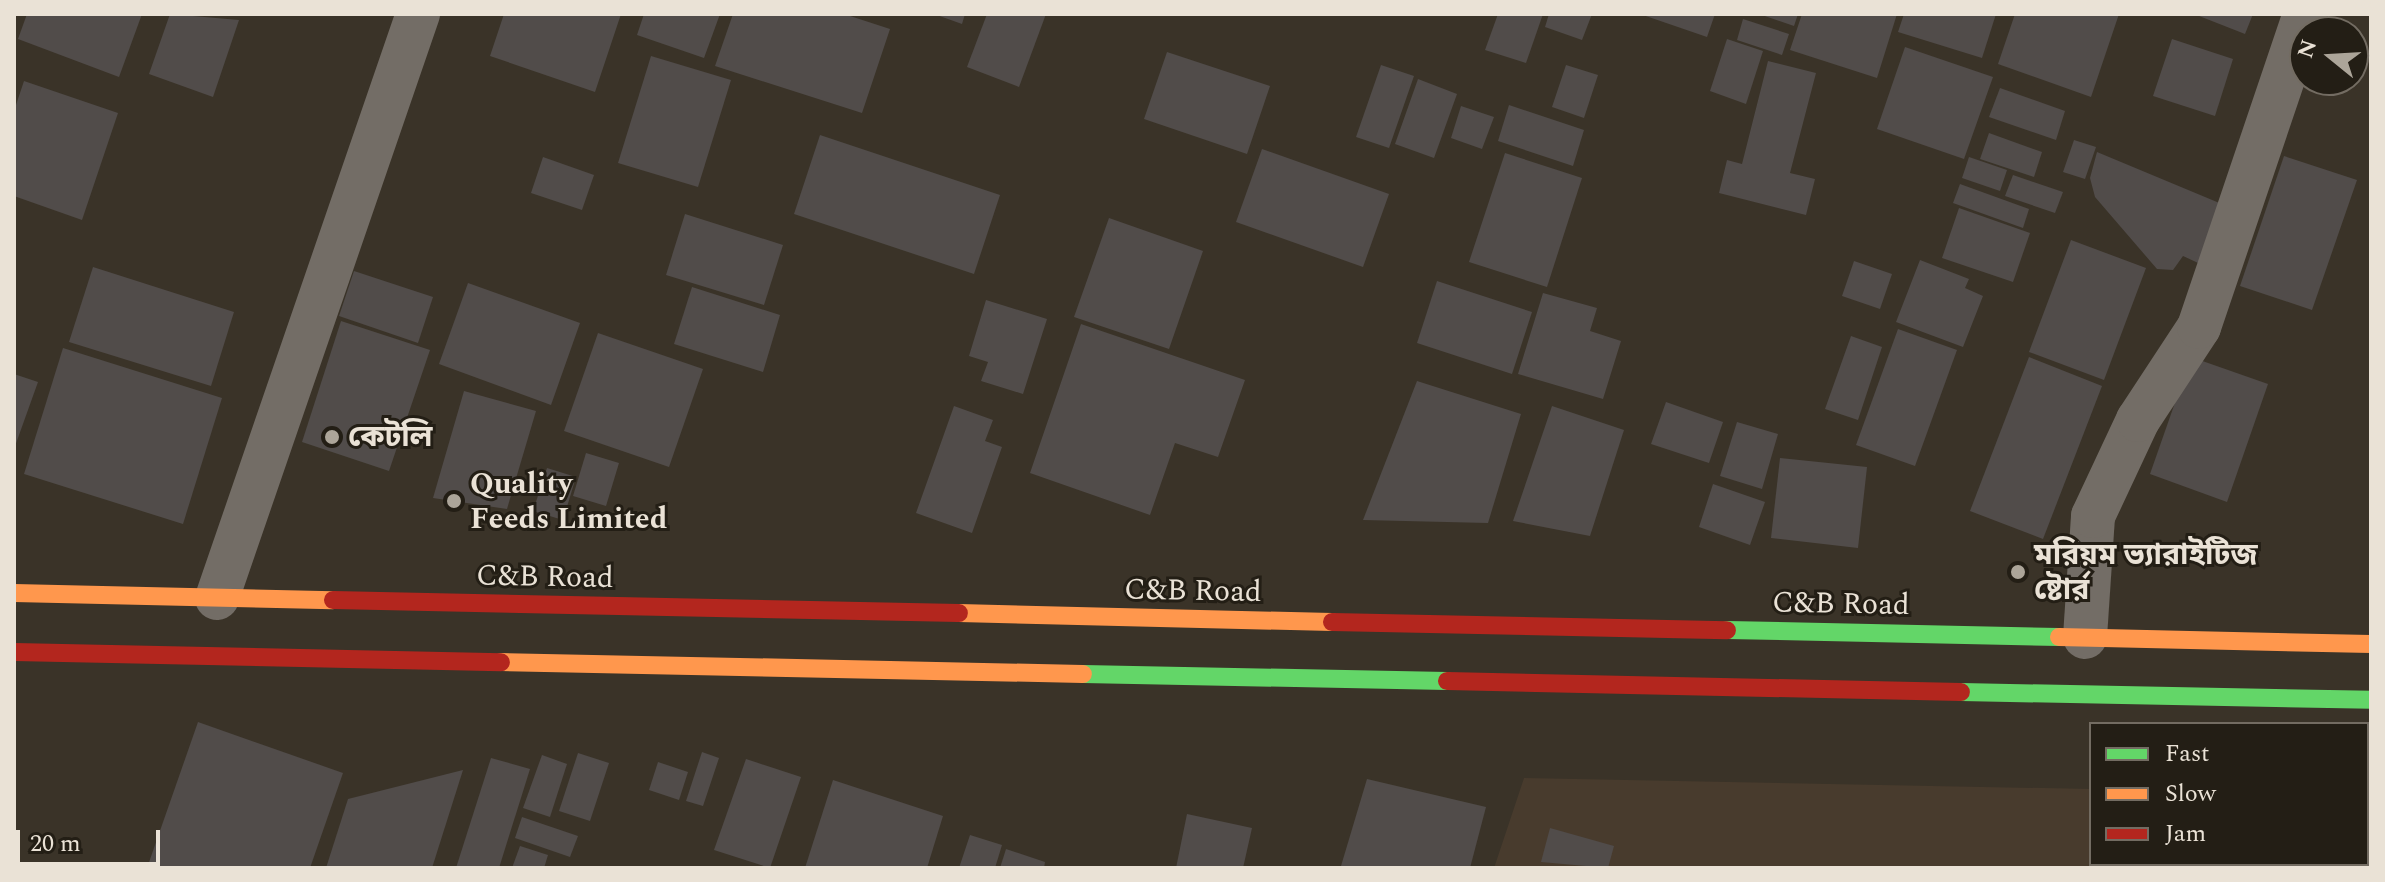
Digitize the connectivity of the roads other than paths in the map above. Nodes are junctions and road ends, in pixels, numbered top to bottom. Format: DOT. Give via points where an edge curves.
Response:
graph roads {
  1 [pos="418,14"];
  2 [pos="2305,14"];
  3 [pos="14,593"];
  4 [pos="217,598"];
  5 [pos="2085,637"];
  6 [pos="2371,644"];
  7 [pos="14,652"];
  8 [pos="2371,700"];
  1 -- 4 [label="street"];
  2 -- 5 [label="street" via="2199,327 2138,420 2093,516"];
  3 -- 4 [label="highway, C&B Road"];
  4 -- 5 [label="highway, C&B Road"];
  5 -- 6 [label="highway, C&B Road"];
  7 -- 8 [label="highway"];
}
